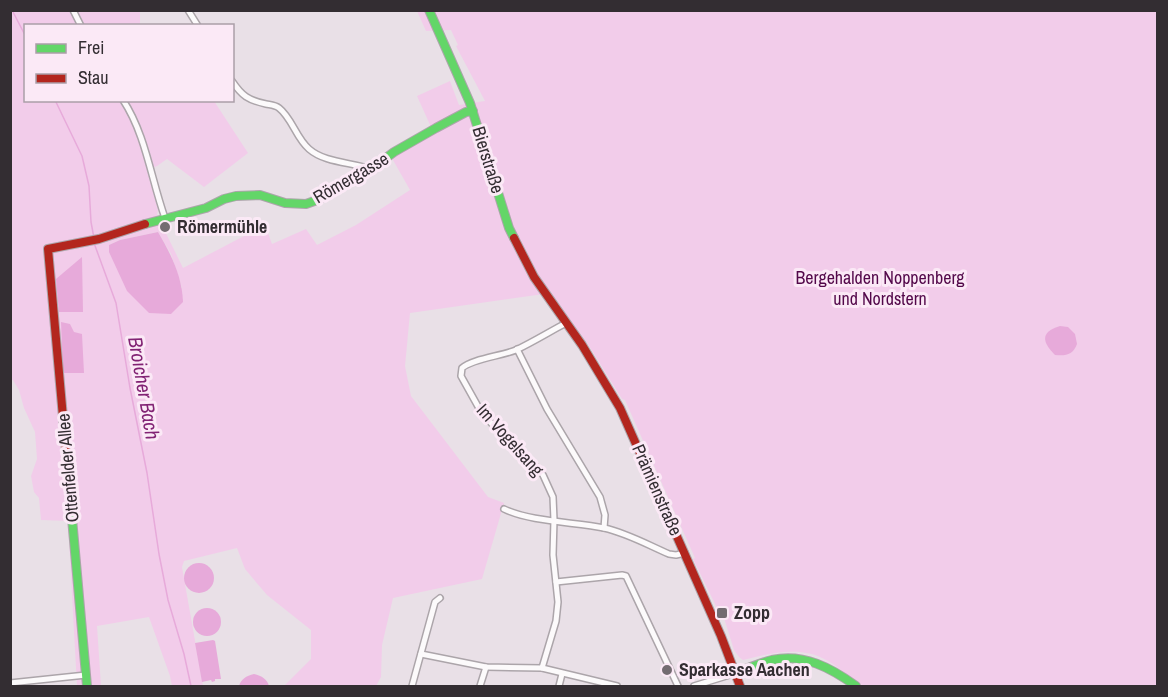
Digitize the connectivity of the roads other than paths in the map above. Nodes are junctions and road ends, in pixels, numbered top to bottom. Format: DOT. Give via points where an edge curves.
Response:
graph roads {
  1 [pos="73,10"];
  2 [pos="188,10"];
  3 [pos="429,10"];
  4 [pos="80,24"];
  5 [pos="197,24"];
  6 [pos="234,84"];
  7 [pos="124,102"];
  8 [pos="473,111"];
  9 [pos="371,169"];
  10 [pos="165,218"];
  11 [pos="48,249"];
  12 [pos="553,306"];
  13 [pos="566,323"];
  14 [pos="518,349"];
  15 [pos="504,509"];
  16 [pos="555,520"];
  17 [pos="604,528"];
  18 [pos="685,553"];
  19 [pos="556,582"];
  20 [pos="440,598"];
  21 [pos="421,654"];
  22 [pos="486,667"];
  23 [pos="542,668"];
  24 [pos="736,673"];
  25 [pos="562,674"];
  26 [pos="87,675"];
  27 [pos="10,683"];
  28 [pos="87,687"];
  29 [pos="412,687"];
  30 [pos="480,687"];
  31 [pos="559,687"];
  32 [pos="616,687"];
  33 [pos="678,687"];
  34 [pos="694,687"];
  35 [pos="740,687"];
  36 [pos="856,687"];
  1 -- 4 [label="street"];
  2 -- 5 [label="street"];
  3 -- 8 [label="street, Bierstraße"];
  6 -- 9 [label="street" via="245,98 276,105 310,150"];
  7 -- 10 [label="street" via="139,131"];
  8 -- 9 [label="street, Römergasse" via="436,128"];
  8 -- 12 [label="street, Bierstraße" via="509,228"];
  9 -- 10 [label="street, Römergasse" via="306,204 285,203 260,195 236,196"];
  10 -- 11 [label="street, Römergasse" via="95,240"];
  11 -- 26 [label="street, Ottenfelder Allee"];
  12 -- 13 [label="street, Prämienstraße"];
  13 -- 14 [label="street"];
  13 -- 18 [label="street, Prämienstraße" via="620,408"];
  14 -- 16 [label="street, Im Vogelsang" via="467,364 461,376 480,410 543,475 553,497"];
  14 -- 17 [label="street" via="547,409 600,497"];
  15 -- 16 [label="street"];
  16 -- 17 [label="street"];
  16 -- 19 [label="street"];
  17 -- 18 [label="street" via="669,554"];
  18 -- 24 [label="street, Prämienstraße"];
  19 -- 23 [label="street" via="556,621"];
  19 -- 33 [label="street" via="626,576"];
  20 -- 21 [label="street" via="435,602"];
  21 -- 22 [label="street"];
  21 -- 29 [label="street"];
  22 -- 23 [label="street"];
  22 -- 30 [label="street"];
  23 -- 25 [label="street"];
  24 -- 34 [label="street"];
  24 -- 35 [label="street, Prämienstraße"];
  24 -- 36 [label="street" via="772,659 802,658 820,663"];
  25 -- 31 [label="street"];
  25 -- 32 [label="street"];
  26 -- 27 [label="street"];
  26 -- 28 [label="street, Ottenfelder Allee"];
}
